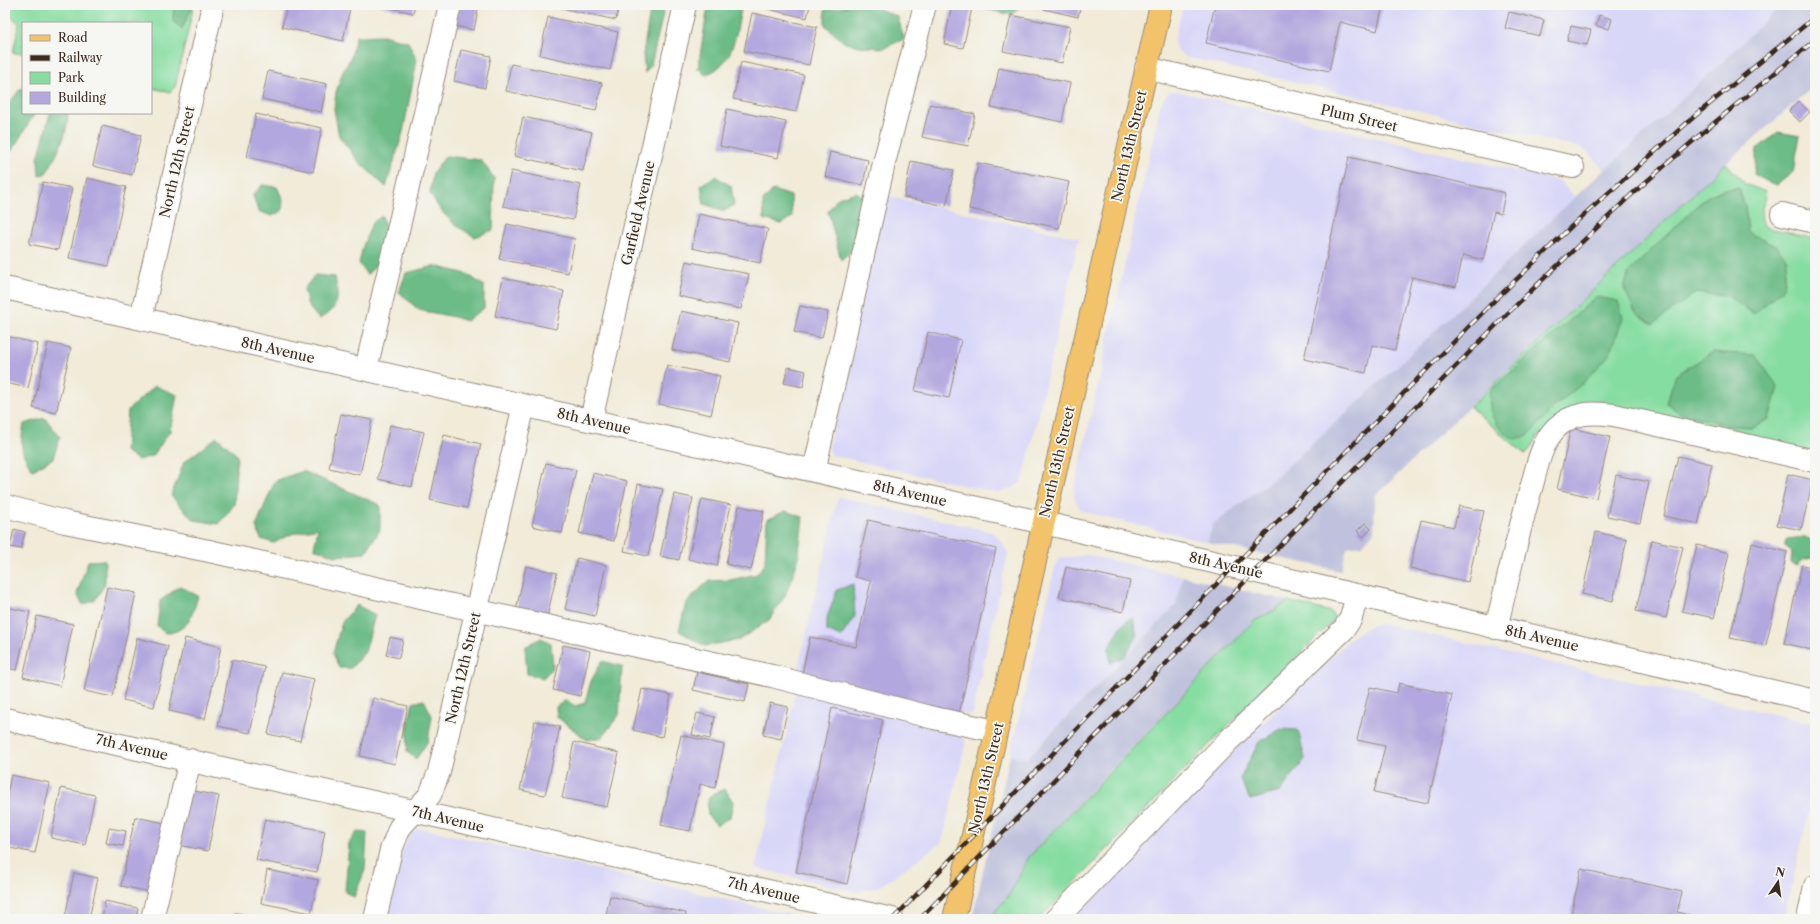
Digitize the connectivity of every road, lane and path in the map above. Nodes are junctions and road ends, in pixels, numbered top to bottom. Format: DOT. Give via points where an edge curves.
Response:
graph roads {
  1 [pos="213,5"];
  2 [pos="450,5"];
  3 [pos="685,5"];
  4 [pos="925,5"];
  5 [pos="1161,5"];
  6 [pos="1146,68"];
  7 [pos="1573,167"];
  8 [pos="1782,214"];
  9 [pos="1815,222"];
  10 [pos="5,288"];
  11 [pos="141,318"];
  12 [pos="366,369"];
  13 [pos="524,405"];
  14 [pos="590,420"];
  15 [pos="1815,461"];
  16 [pos="814,471"];
  17 [pos="5,506"];
  18 [pos="1044,522"];
  19 [pos="1357,595"];
  20 [pos="476,611"];
  21 [pos="1496,628"];
  22 [pos="1815,701"];
  23 [pos="5,718"];
  24 [pos="996,731"];
  25 [pos="190,760"];
  26 [pos="415,811"];
  27 [pos="1815,886"];
  28 [pos="152,919"];
  29 [pos="375,919"];
  30 [pos="892,919"];
  31 [pos="954,919"];
  32 [pos="1056,919"];
  33 [pos="1808,919"];
  1 -- 11 [label="street, North 12th Street"];
  2 -- 12 [label="street"];
  3 -- 14 [label="street, Garfield Avenue"];
  4 -- 16 [label="street" via="884,163"];
  5 -- 6 [label="main road, North 13th Street"];
  6 -- 7 [label="street, Plum Street"];
  6 -- 18 [label="main road, North 13th Street"];
  8 -- 9 [label="street"];
  10 -- 11 [label="street, 8th Avenue"];
  11 -- 12 [label="street, 8th Avenue"];
  12 -- 13 [label="street, 8th Avenue"];
  13 -- 14 [label="street, 8th Avenue"];
  13 -- 20 [label="street, North 12th Street"];
  14 -- 16 [label="street, 8th Avenue"];
  15 -- 21 [label="street" via="1614,415 1596,412 1575,415 1555,430 1541,454 1522,518"];
  16 -- 18 [label="street, 8th Avenue"];
  17 -- 20 [label="street" via="65,522 209,551"];
  18 -- 19 [label="street, 8th Avenue"];
  18 -- 24 [label="main road, North 13th Street"];
  19 -- 21 [label="street, 8th Avenue"];
  19 -- 32 [label="street" via="1351,618 1344,629 1228,741"];
  20 -- 24 [label="street" via="772,676 934,718"];
  20 -- 26 [label="street, North 12th Street" via="439,772 430,795"];
  21 -- 22 [label="street, 8th Avenue"];
  23 -- 25 [label="street, 7th Avenue"];
  24 -- 31 [label="main road, North 13th Street"];
  25 -- 26 [label="street, 7th Avenue"];
  25 -- 28 [label="street"];
  26 -- 29 [label="street, North 12th Street" via="400,827 391,850"];
  26 -- 30 [label="street, 7th Avenue"];
  27 -- 33 [label="street"];
}
